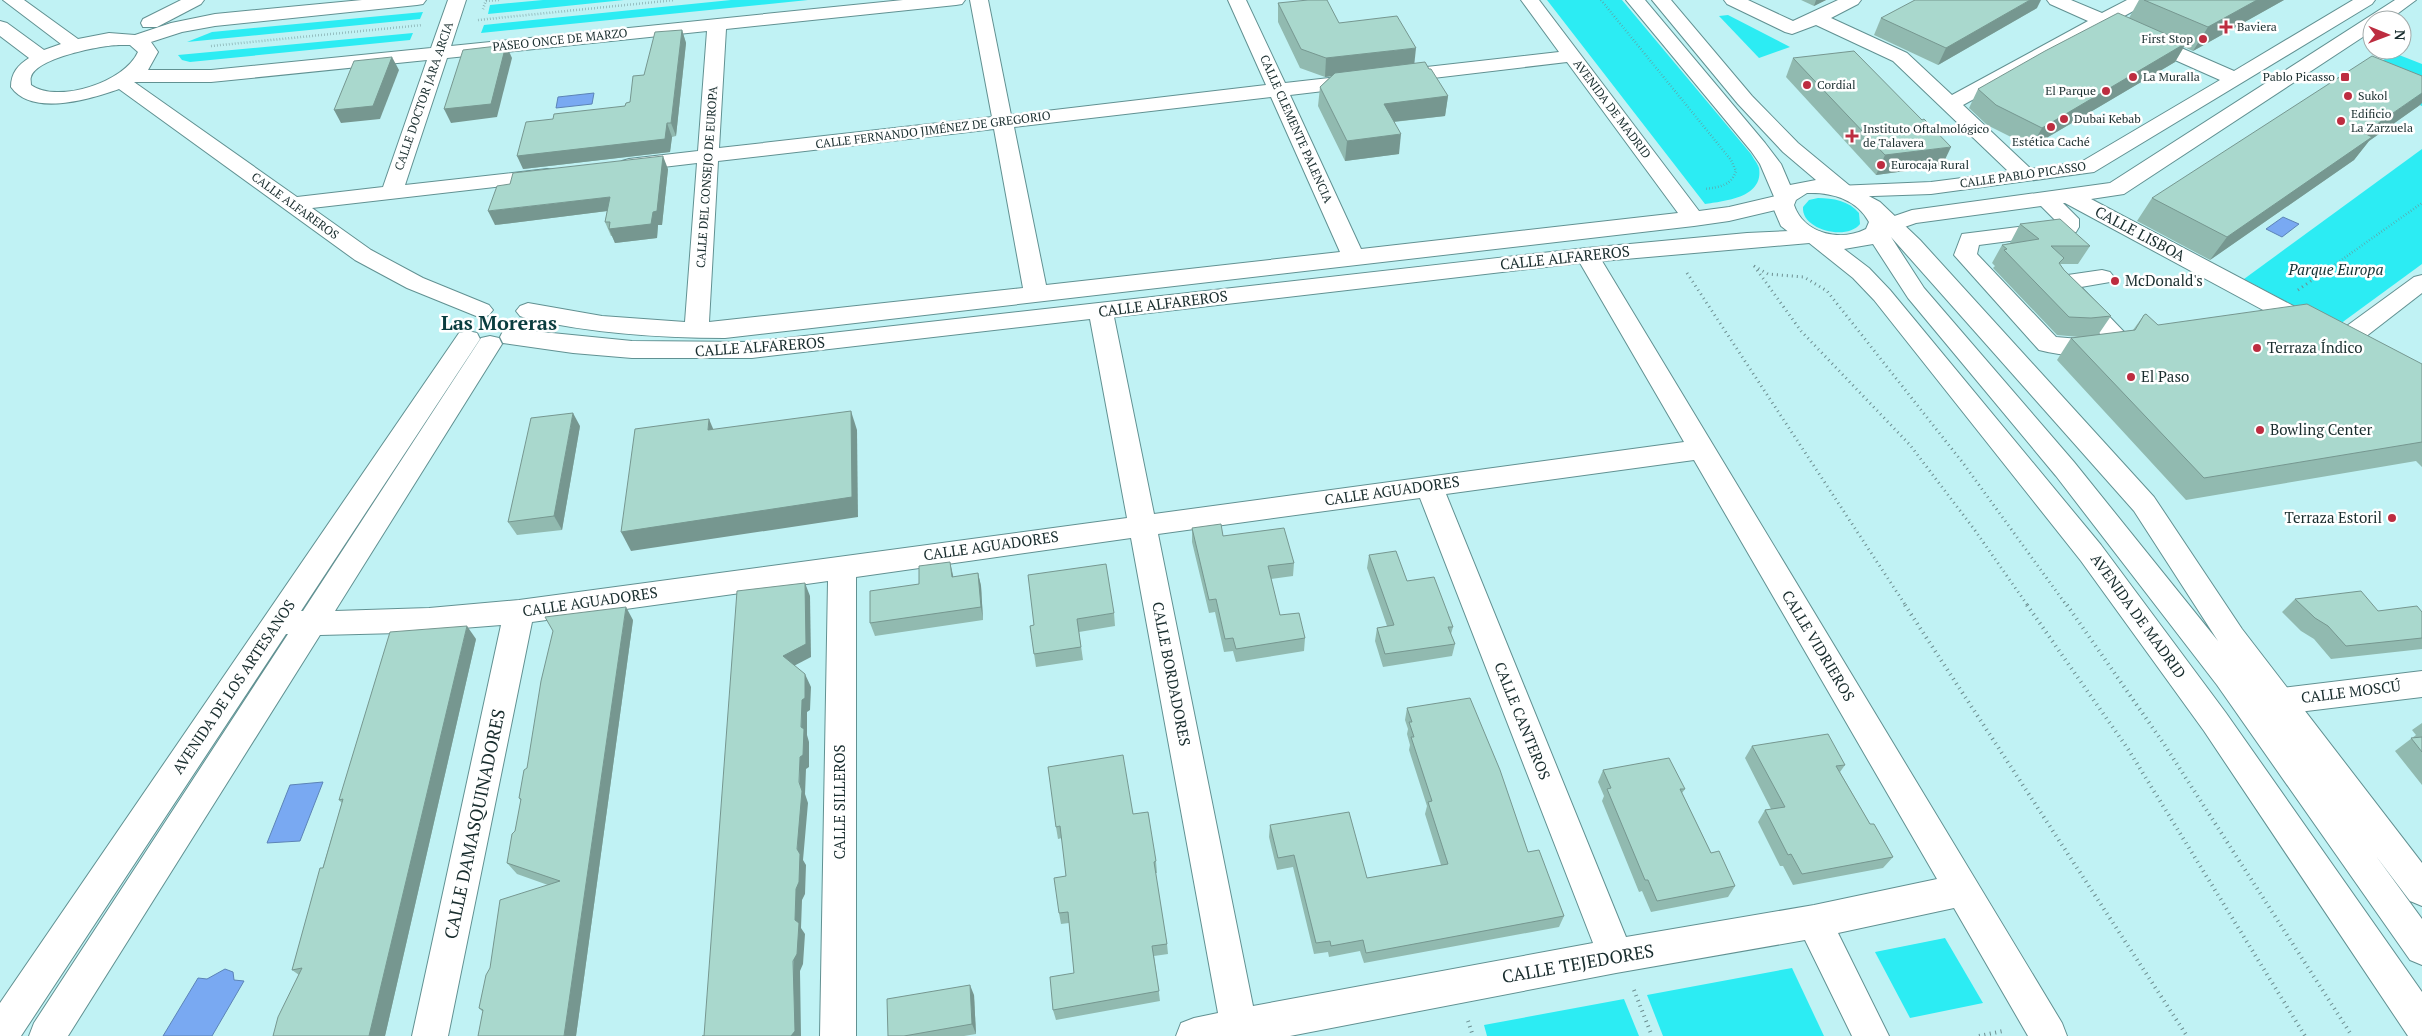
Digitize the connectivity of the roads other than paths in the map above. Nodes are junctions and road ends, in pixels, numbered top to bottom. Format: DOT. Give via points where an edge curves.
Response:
graph roads {
  1 [pos="12,0"];
  2 [pos="195,0"];
  3 [pos="417,0"];
  4 [pos="457,0"];
  5 [pos="956,0"];
  6 [pos="979,0"];
  7 [pos="1237,0"];
  8 [pos="1530,0"];
  9 [pos="1635,0"];
  10 [pos="1661,0"];
  11 [pos="1733,0"];
  12 [pos="1852,0"];
  13 [pos="2056,0"];
  14 [pos="2140,0"];
  15 [pos="2366,0"];
  16 [pos="2407,0"];
  17 [pos="2392,10"];
  18 [pos="1817,18"];
  19 [pos="2102,20"];
  20 [pos="717,24"];
  21 [pos="0,27"];
  22 [pos="2362,29"];
  23 [pos="127,40"];
  24 [pos="74,45"];
  25 [pos="439,53"];
  26 [pos="1572,56"];
  27 [pos="42,58"];
  28 [pos="127,77"];
  29 [pos="2235,79"];
  30 [pos="1278,90"];
  31 [pos="1949,105"];
  32 [pos="1002,122"];
  33 [pos="708,156"];
  34 [pos="610,168"];
  35 [pos="570,172"];
  36 [pos="2025,176"];
  37 [pos="1843,191"];
  38 [pos="392,193"];
  39 [pos="2069,196"];
  40 [pos="2046,199"];
  41 [pos="1784,200"];
  42 [pos="294,204"];
  43 [pos="1694,219"];
  44 [pos="1880,223"];
  45 [pos="1815,237"];
  46 [pos="1587,255"];
  47 [pos="1354,258"];
  48 [pos="2102,277"];
  49 [pos="2422,282"];
  50 [pos="1036,295"];
  51 [pos="495,306"];
  52 [pos="528,311"];
  53 [pos="1101,312"];
  54 [pos="696,330"];
  55 [pos="490,340"];
  56 [pos="2342,342"];
  57 [pos="2366,355"];
  58 [pos="1702,449"];
  59 [pos="1429,486"];
  60 [pos="1141,526"];
  61 [pos="842,567"];
  62 [pos="520,612"];
  63 [pos="278,622"];
  64 [pos="312,623"];
  65 [pos="2422,684"];
  66 [pos="2281,701"];
  67 [pos="1962,890"];
  68 [pos="2422,890"];
  69 [pos="1814,922"];
  70 [pos="2422,948"];
  71 [pos="1616,956"];
  72 [pos="2422,1024"];
  73 [pos="1241,1031"];
  74 [pos="0,1035"];
  75 [pos="46,1036"];
  76 [pos="430,1036"];
  77 [pos="838,1036"];
  78 [pos="1194,1036"];
  79 [pos="1871,1036"];
  80 [pos="2049,1036"];
  1 -- 24 [label="street"];
  2 -- 23 [label="street"];
  3 -- 23 [label="street" via="215,20"];
  4 -- 25 [label="street, CALLE DOCTOR JARA ARCIA"];
  5 -- 20 [label="street, PASEO ONCE DE MARZO"];
  6 -- 32 [label="street"];
  7 -- 30 [label="street, CALLE CLEMENTE PALENCIA"];
  8 -- 26 [label="street, AVENIDA DE MADRID"];
  9 -- 41 [label="street, AVENIDA DE MADRID" via="1758,147 1770,164"];
  10 -- 37 [label="street, AVENIDA DE MADRID" via="1769,125 1802,159"];
  11 -- 18 [label="street" via="1792,28"];
  12 -- 18 [label="street"];
  13 -- 19 [label="street"];
  14 -- 19 [label="street"];
  15 -- 29 [label="street, CALLE PABLO PICASSO"];
  16 -- 17 [label="street"];
  18 -- 31 [label="street" via="1900,58"];
  19 -- 29 [label="street"];
  19 -- 31 [label="street"];
  20 -- 25 [label="street, PASEO ONCE DE MARZO"];
  20 -- 33 [label="street, CALLE DEL CONSEJO DE EUROPA"];
  21 -- 27 [label="street"];
  22 -- 39 [label="street, CALLE PABLO PICASSO" via="2116,188"];
  23 -- 24 [label="street" via="97,40"];
  23 -- 28 [label="street" via="146,48 148,57"];
  24 -- 27 [label="street"];
  25 -- 28 [label="street, PASEO ONCE DE MARZO" via="211,76"];
  25 -- 38 [label="street, CALLE DOCTOR JARA ARCIA"];
  26 -- 30 [label="street, CALLE FERNANDO JIMÉNEZ DE GREGORIO"];
  26 -- 43 [label="street, AVENIDA DE MADRID"];
  27 -- 28 [label="street" via="25,71 20,80 23,91 32,96 74,96 103,89"];
  28 -- 42 [label="street, CALLE ALFAREROS"];
  29 -- 36 [label="street, CALLE PABLO PICASSO" via="2087,168"];
  30 -- 32 [label="street, CALLE FERNANDO JIMÉNEZ DE GREGORIO"];
  30 -- 47 [label="street, CALLE CLEMENTE PALENCIA"];
  31 -- 36 [label="street"];
  32 -- 33 [label="street, CALLE FERNANDO JIMÉNEZ DE GREGORIO"];
  32 -- 50 [label="street"];
  33 -- 34 [label="street, CALLE FERNANDO JIMÉNEZ DE GREGORIO"];
  33 -- 54 [label="street, CALLE DEL CONSEJO DE EUROPA"];
  35 -- 38 [label="street"];
  36 -- 37 [label="street, CALLE PABLO PICASSO" via="1931,188"];
  37 -- 41 [label="street, AVENIDA DE MADRID" via="1807,187 1794,191"];
  37 -- 44 [label="street, AVENIDA DE MADRID" via="1859,197"];
  38 -- 42 [label="street"];
  39 -- 40 [label="street, CALLE PABLO PICASSO"];
  39 -- 56 [label="street, CALLE LISBOA"];
  40 -- 44 [label="street, CALLE PABLO PICASSO"];
  40 -- 48 [label="street" via="2068,219 2068,227 1970,239 1965,255 2048,344 2062,347 2110,344 2115,334 2062,282"];
  41 -- 43 [label="street, CALLE ALFAREROS"];
  41 -- 45 [label="street, AVENIDA DE MADRID" via="1783,211 1788,219"];
  42 -- 51 [label="street, CALLE ALFAREROS" via="352,247 415,283"];
  43 -- 47 [label="street, CALLE ALFAREROS"];
  44 -- 45 [label="street, AVENIDA DE MADRID" via="1868,239 1849,243"];
  44 -- 66 [label="street, AVENIDA DE MADRID" via="1912,244 2144,504 2232,638"];
  44 -- 70 [label="street, AVENIDA DE MADRID" via="1895,265 2065,469 2228,676"];
  45 -- 46 [label="street, CALLE ALFAREROS"];
  45 -- 72 [label="street, AVENIDA DE MADRID" via="1882,295 2092,553 2215,722"];
  46 -- 53 [label="street, CALLE ALFAREROS"];
  46 -- 58 [label="street, CALLE VIDRIEROS"];
  47 -- 50 [label="street, CALLE ALFAREROS"];
  49 -- 56 [label="street"];
  50 -- 54 [label="street, CALLE ALFAREROS" via="762,327"];
  51 -- 52 [label="street, CALLE ALFAREROS" via="517,304"];
  51 -- 55 [label="street" via="474,314 465,324 464,335"];
  52 -- 54 [label="street, CALLE ALFAREROS" via="621,328"];
  52 -- 55 [label="street" via="528,322 522,330"];
  53 -- 55 [label="street, CALLE ALFAREROS" via="716,352 604,349"];
  53 -- 60 [label="street, CALLE BORDADORES"];
  55 -- 63 [label="street, AVENIDA DE LOS ARTESANOS"];
  55 -- 64 [label="street, AVENIDA DE LOS ARTESANOS"];
  56 -- 57 [label="street, CALLE LISBOA"];
  58 -- 59 [label="street, CALLE AGUADORES"];
  58 -- 67 [label="street, CALLE VIDRIEROS"];
  59 -- 60 [label="street, CALLE AGUADORES"];
  59 -- 71 [label="street, CALLE CANTEROS"];
  60 -- 61 [label="street, CALLE AGUADORES"];
  60 -- 73 [label="street, CALLE BORDADORES"];
  61 -- 62 [label="street, CALLE AGUADORES"];
  61 -- 77 [label="street, CALLE SILLEROS"];
  62 -- 64 [label="street, CALLE AGUADORES" via="429,621"];
  62 -- 76 [label="street, CALLE DAMASQUINADORES"];
  63 -- 64 [label="street, CALLE AGUADORES"];
  63 -- 74 [label="street, AVENIDA DE LOS ARTESANOS"];
  64 -- 75 [label="street, AVENIDA DE LOS ARTESANOS"];
  65 -- 66 [label="street, CALLE MOSCÚ"];
  66 -- 68 [label="street, AVENIDA DE MADRID"];
  67 -- 69 [label="street, CALLE TEJEDORES"];
  67 -- 80 [label="street, CALLE VIDRIEROS"];
  69 -- 71 [label="street, CALLE TEJEDORES"];
  69 -- 79 [label="street"];
  71 -- 73 [label="street, CALLE TEJEDORES"];
  73 -- 78 [label="street, CALLE TEJEDORES"];
}
